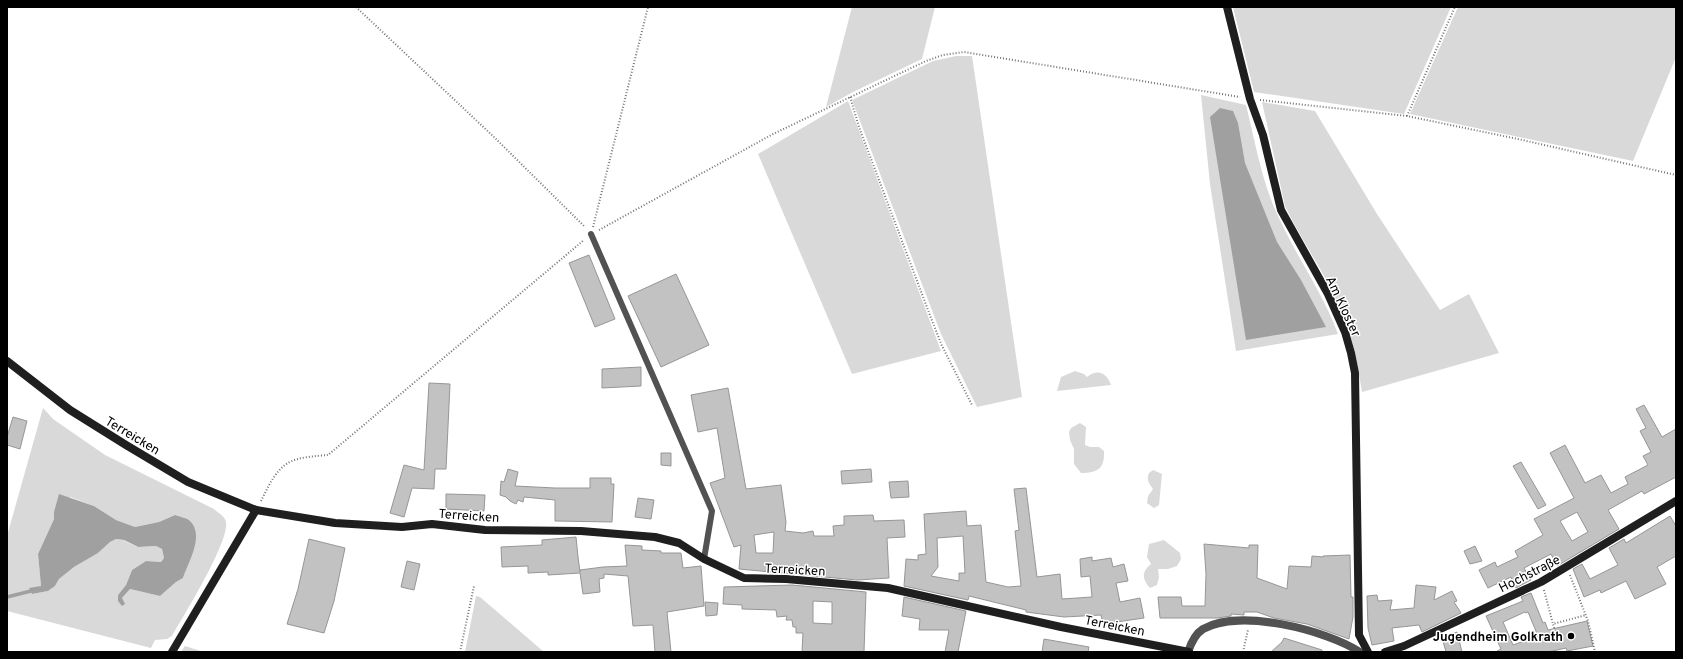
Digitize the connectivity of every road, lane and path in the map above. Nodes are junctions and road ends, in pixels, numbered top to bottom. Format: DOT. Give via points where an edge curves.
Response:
graph roads {
  1 [pos="356,7"];
  2 [pos="648,7"];
  3 [pos="1227,7"];
  4 [pos="1455,7"];
  5 [pos="850,97"];
  6 [pos="1250,99"];
  7 [pos="1406,116"];
  8 [pos="1676,175"];
  9 [pos="591,234"];
  10 [pos="7,361"];
  11 [pos="972,405"];
  12 [pos="1676,501"];
  13 [pos="256,510"];
  14 [pos="704,559"];
  15 [pos="1567,568"];
  16 [pos="1541,582"];
  17 [pos="474,586"];
  18 [pos="1586,615"];
  19 [pos="1250,621"];
  20 [pos="1553,624"];
  21 [pos="1556,634"];
  22 [pos="172,652"];
  23 [pos="460,652"];
  24 [pos="1188,652"];
  25 [pos="1243,652"];
  26 [pos="1360,652"];
  27 [pos="1368,652"];
  28 [pos="1385,652"];
  29 [pos="1595,652"];
  1 -- 9 [label="path" via="495,138"];
  2 -- 9 [label="path"];
  3 -- 6 [label="main road, Am Kloster"];
  4 -- 7 [label="path"];
  5 -- 6 [label="path" via="926,60 964,52"];
  5 -- 9 [label="path" via="773,134"];
  5 -- 11 [label="path" via="942,346"];
  6 -- 7 [label="path"];
  6 -- 27 [label="main road, Am Kloster" via="1263,135 1281,210 1328,294 1351,352 1355,374 1359,635"];
  7 -- 8 [label="path"];
  9 -- 13 [label="path" via="328,455 288,462 275,475"];
  9 -- 14 [label="lane" via="712,511"];
  10 -- 13 [label="main road, Terreicken" via="70,410 126,445 188,482"];
  12 -- 15 [label="main road, Hochstraße"];
  13 -- 14 [label="main road, Terreicken" via="335,523 402,527 432,524 486,530 581,531 655,537 679,543"];
  13 -- 22 [label="main road"];
  14 -- 24 [label="main road, Terreicken" via="744,578 888,588 1061,627"];
  15 -- 16 [label="main road, Hochstraße"];
  15 -- 18 [label="path"];
  16 -- 20 [label="path"];
  16 -- 28 [label="main road, Hochstraße" via="1404,646"];
  17 -- 23 [label="path"];
  18 -- 20 [label="path"];
  18 -- 29 [label="path"];
  19 -- 24 [label="street" via="1221,623 1202,630 1191,643"];
  19 -- 25 [label="path"];
  19 -- 26 [label="street" via="1300,628 1339,641"];
  20 -- 21 [label="path"];
}
